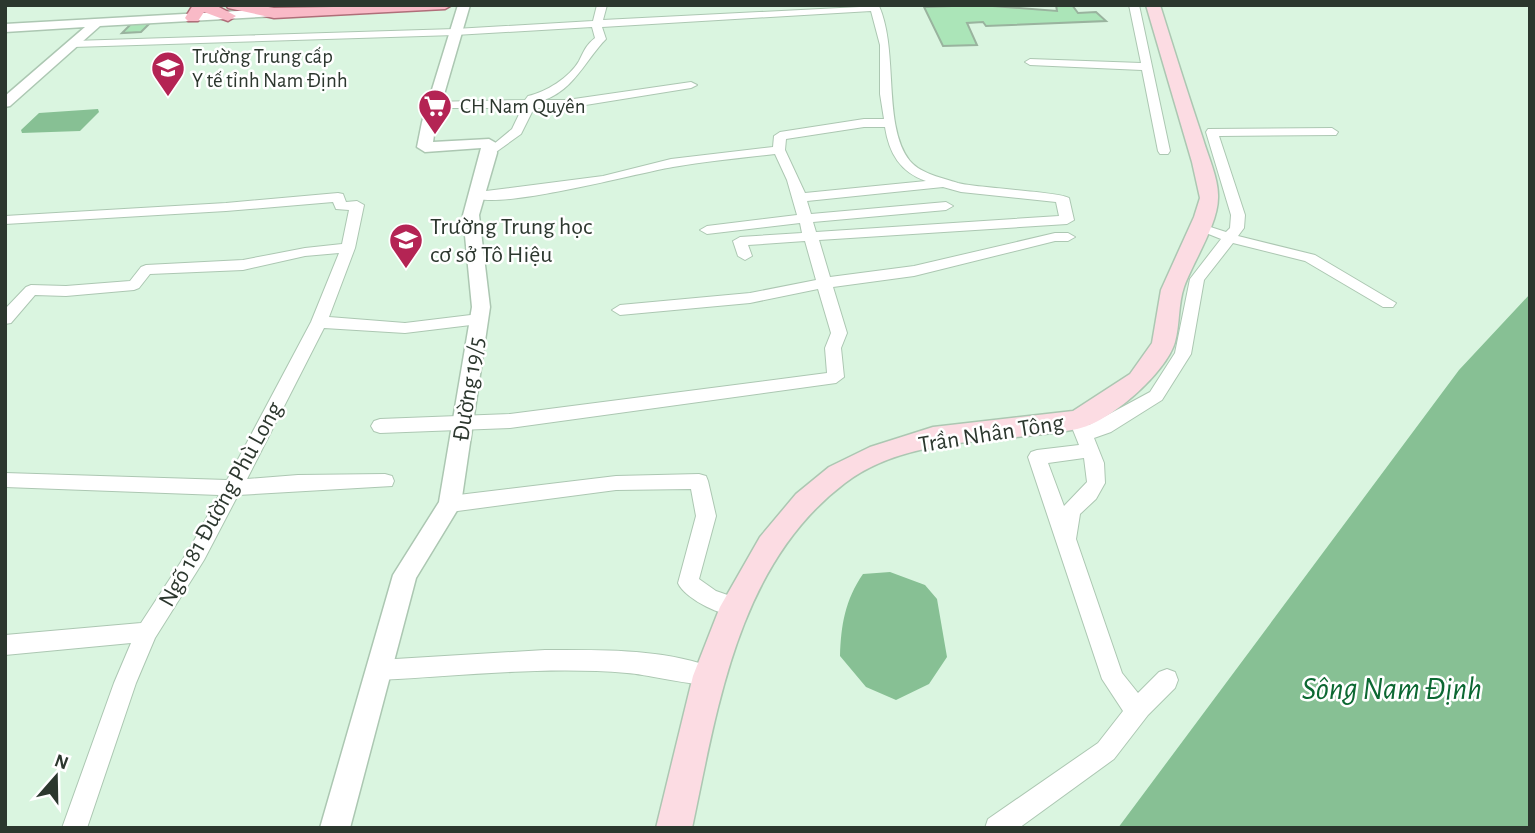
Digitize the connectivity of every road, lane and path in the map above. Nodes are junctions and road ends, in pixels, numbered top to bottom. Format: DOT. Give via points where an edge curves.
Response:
graph roads {
  1 [pos="445,5"];
  2 [pos="464,5"];
  3 [pos="602,5"];
  4 [pos="1134,5"];
  5 [pos="1153,5"];
  6 [pos="319,8"];
  7 [pos="230,10"];
  8 [pos="197,11"];
  9 [pos="97,23"];
  10 [pos="597,26"];
  11 [pos="5,28"];
  12 [pos="455,32"];
  13 [pos="74,44"];
  14 [pos="1030,62"];
  15 [pos="1146,67"];
  16 [pos="691,85"];
  17 [pos="7,101"];
  18 [pos="434,104"];
  19 [pos="528,106"];
  20 [pos="892,123"];
  21 [pos="1332,132"];
  22 [pos="779,150"];
  23 [pos="1164,151"];
  24 [pos="489,153"];
  25 [pos="945,183"];
  26 [pos="478,196"];
  27 [pos="799,198"];
  28 [pos="946,206"];
  29 [pos="804,218"];
  30 [pos="5,220"];
  31 [pos="1198,228"];
  32 [pos="707,230"];
  33 [pos="1068,237"];
  34 [pos="810,238"];
  35 [pos="1230,238"];
  36 [pos="348,248"];
  37 [pos="745,256"];
  38 [pos="824,283"];
  39 [pos="1388,303"];
  40 [pos="620,310"];
  41 [pos="479,319"];
  42 [pos="5,320"];
  43 [pos="319,322"];
  44 [pos="463,425"];
  45 [pos="380,426"];
  46 [pos="1084,434"];
  47 [pos="5,481"];
  48 [pos="385,481"];
  49 [pos="231,488"];
  50 [pos="450,504"];
  51 [pos="1066,539"];
  52 [pos="735,607"];
  53 [pos="147,632"];
  54 [pos="5,645"];
  55 [pos="379,670"];
  56 [pos="709,676"];
  57 [pos="1167,680"];
  58 [pos="1137,711"];
  59 [pos="74,828"];
  60 [pos="335,828"];
  61 [pos="674,828"];
  62 [pos="996,828"];
  1 -- 6 [label="main road"];
  2 -- 12 [label="street"];
  3 -- 10 [label="street"];
  4 -- 15 [label="street"];
  5 -- 31 [label="main road, Trần Nhân Tông" via="1208,189 1208,207"];
  6 -- 7 [label="main road" via="274,13"];
  7 -- 8 [label="main road"];
  8 -- 9 [label="street"];
  9 -- 11 [label="street"];
  9 -- 13 [label="street"];
  10 -- 12 [label="street"];
  10 -- 19 [label="street" via="601,39 590,46 583,64 544,97 532,97"];
  10 -- 20 [label="street" via="875,8"];
  12 -- 13 [label="street"];
  12 -- 18 [label="street"];
  13 -- 17 [label="street"];
  14 -- 15 [label="street"];
  15 -- 23 [label="street"];
  16 -- 19 [label="street"];
  18 -- 19 [label="street"];
  18 -- 24 [label="street" via="425,146 489,143"];
  19 -- 24 [label="street" via="517,131"];
  20 -- 22 [label="street" via="780,136"];
  20 -- 25 [label="street" via="894,143 906,165"];
  21 -- 35 [label="street" via="1212,132 1238,215"];
  22 -- 26 [label="street"];
  22 -- 27 [label="street"];
  24 -- 26 [label="street, Đường 19/5"];
  25 -- 27 [label="street"];
  25 -- 34 [label="street" via="1000,194 1062,198 1067,220"];
  26 -- 41 [label="street, Đường 19/5" via="471,215"];
  27 -- 29 [label="street"];
  28 -- 29 [label="street"];
  29 -- 32 [label="street"];
  29 -- 34 [label="street"];
  30 -- 36 [label="street, Ngõ 181 Đường Phù Long" via="338,197 341,206 357,205"];
  31 -- 35 [label="street"];
  31 -- 46 [label="main road, Trần Nhân Tông" via="1172,290 1163,344 1138,380"];
  33 -- 38 [label="street" via="914,271"];
  34 -- 37 [label="street" via="740,241"];
  34 -- 38 [label="street"];
  35 -- 39 [label="street" via="1310,258"];
  35 -- 46 [label="street" via="1197,279 1183,354 1156,396 1105,427"];
  36 -- 42 [label="street" via="243,265 146,270 134,285 31,290"];
  36 -- 43 [label="street, Ngõ 181 Đường Phù Long"];
  38 -- 40 [label="street" via="750,298"];
  38 -- 44 [label="street" via="839,333 832,356 836,377"];
  41 -- 43 [label="street" via="405,328"];
  41 -- 44 [label="street, Đường 19/5"];
  43 -- 49 [label="street, Ngõ 181 Đường Phù Long"];
  44 -- 45 [label="street"];
  44 -- 50 [label="street, Đường 19/5"];
  46 -- 51 [label="street" via="1095,463 1096,483 1071,511"];
  46 -- 51 [label="street" via="1037,457"];
  46 -- 52 [label="main road, Trần Nhân Tông" via="933,437 879,454 838,474 805,502 770,545"];
  47 -- 49 [label="street"];
  48 -- 49 [label="street"];
  49 -- 53 [label="street, Ngõ 181 Đường Phù Long" via="197,554"];
  50 -- 52 [label="street" via="616,483 699,481 706,516 688,583 709,598"];
  50 -- 55 [label="street, Đường 19/5" via="405,575"];
  51 -- 58 [label="street" via="1114,679"];
  52 -- 56 [label="main road, Trần Nhân Tông"];
  53 -- 54 [label="street"];
  53 -- 59 [label="street, Ngõ 181 Đường Phù Long"];
  55 -- 56 [label="street" via="606,659 673,666"];
  55 -- 60 [label="street, Đường 19/5"];
  56 -- 61 [label="main road, Trần Nhân Tông"];
  57 -- 58 [label="street"];
  58 -- 62 [label="street" via="1107,751"];
}
